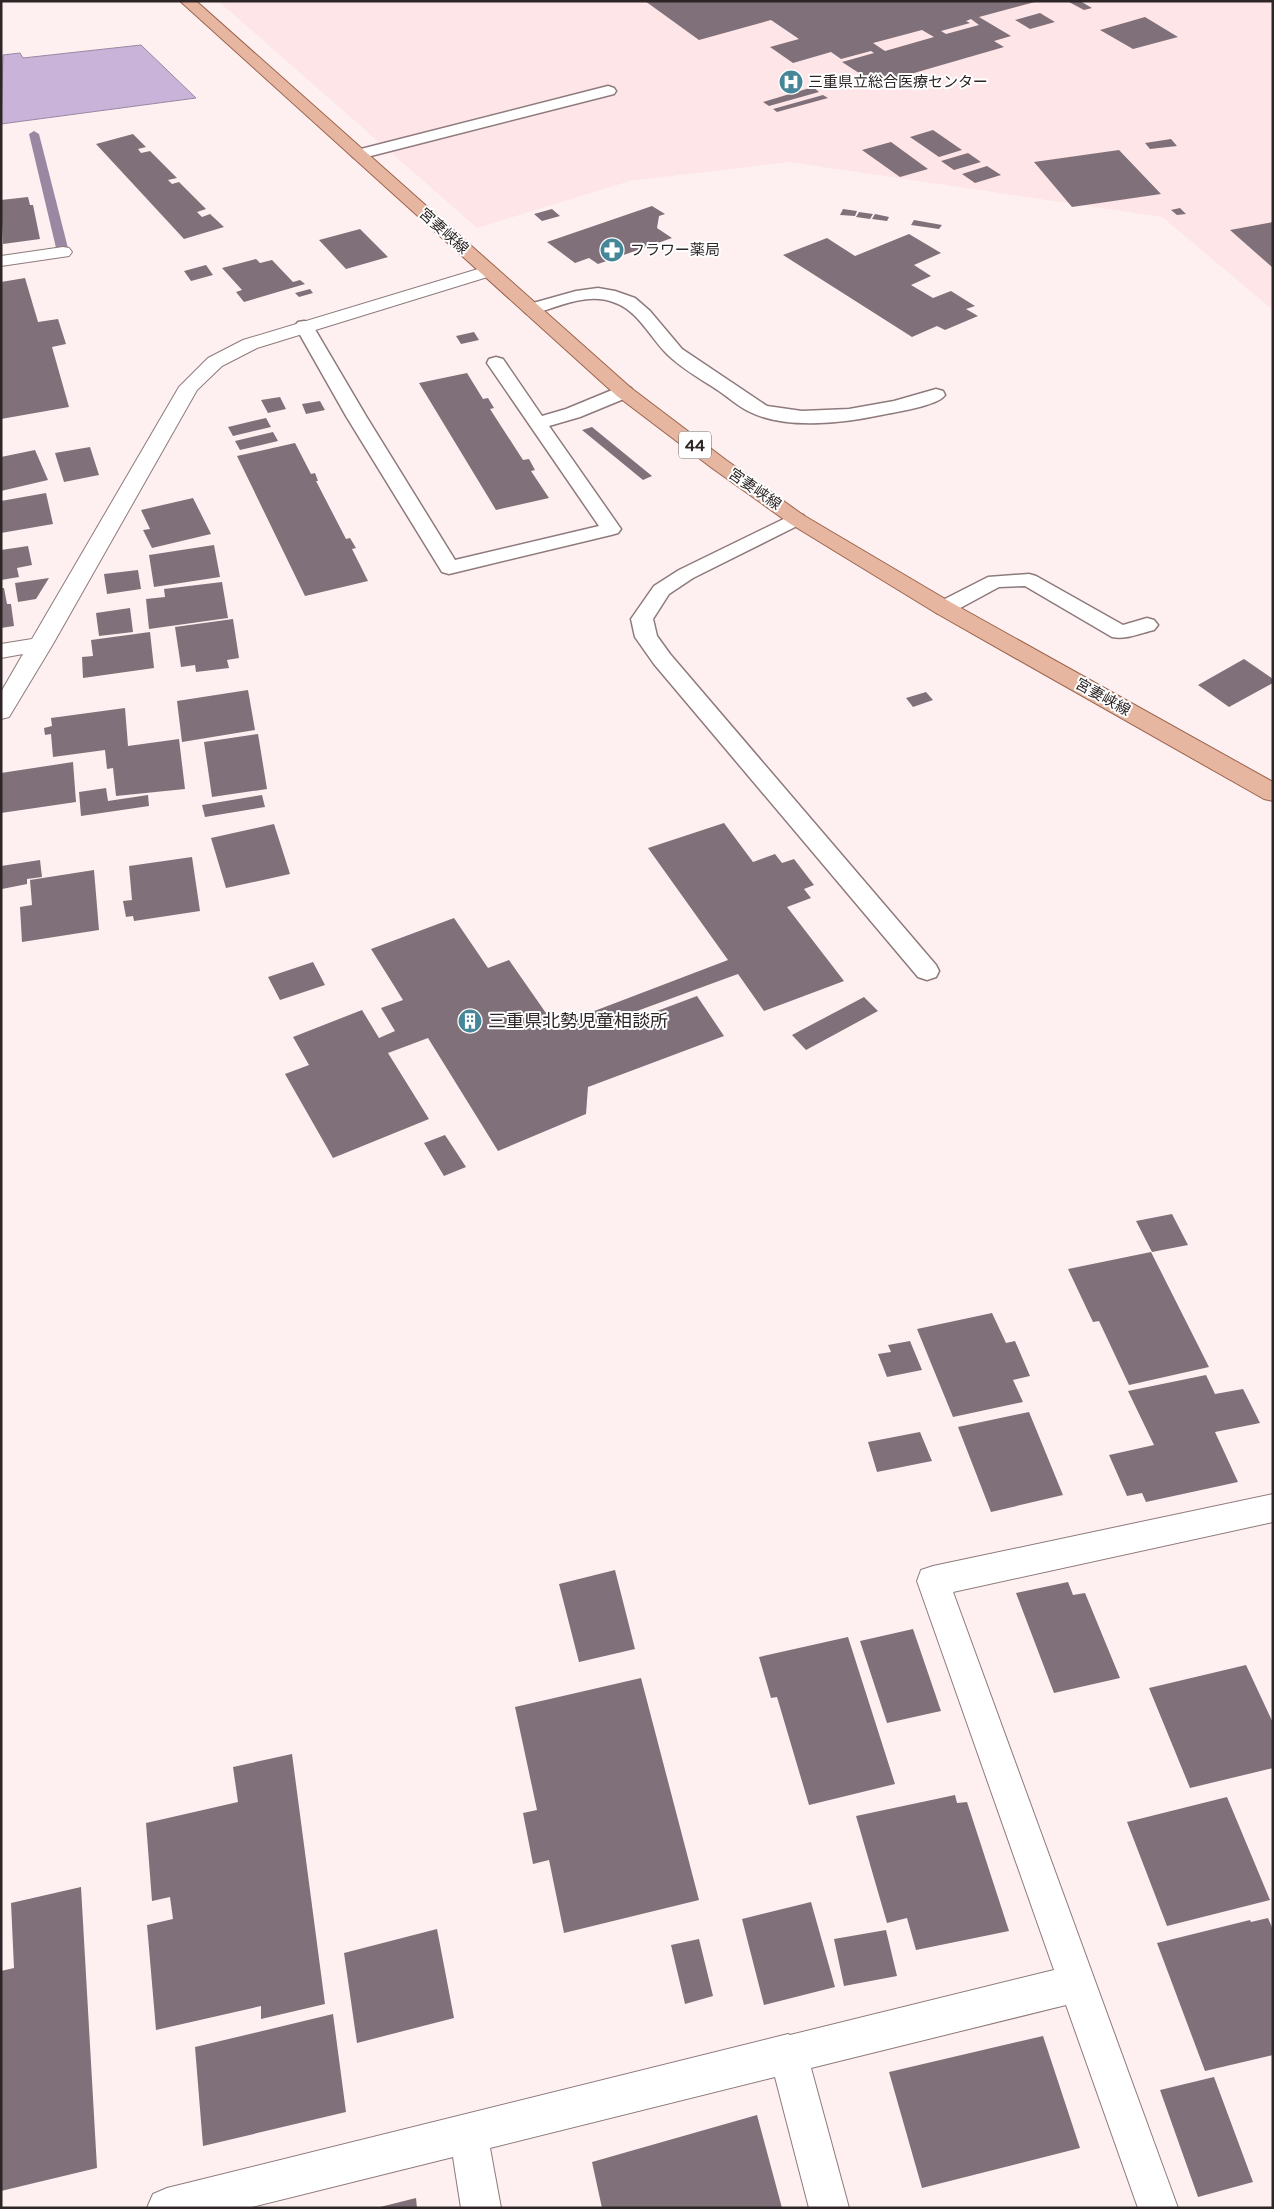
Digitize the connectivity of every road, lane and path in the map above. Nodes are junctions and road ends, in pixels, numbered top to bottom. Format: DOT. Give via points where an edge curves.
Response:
graph roads {
  1 [pos="187,1"];
  2 [pos="608,92"];
  3 [pos="359,154"];
  4 [pos="63,252"];
  5 [pos="1,261"];
  6 [pos="488,271"];
  7 [pos="532,309"];
  8 [pos="304,326"];
  9 [pos="496,363"];
  10 [pos="624,392"];
  11 [pos="936,396"];
  12 [pos="537,424"];
  13 [pos="796,518"];
  14 [pos="944,608"];
  15 [pos="1147,625"];
  16 [pos="42,644"];
  17 [pos="1,651"];
  18 [pos="1,712"];
  19 [pos="1273,793"];
  20 [pos="926,971"];
  21 [pos="1273,1508"];
  22 [pos="1078,1983"];
  23 [pos="788,2053"];
  24 [pos="468,2133"];
  25 [pos="167,2208"];
  26 [pos="481,2208"];
  27 [pos="828,2208"];
  28 [pos="1158,2208"];
  1 -- 3 [label="main road, 宮妻峡線 / 44"];
  2 -- 3 [label="lane"];
  3 -- 6 [label="main road, 宮妻峡線 / 44"];
  4 -- 5 [label="street"];
  6 -- 7 [label="main road, 宮妻峡線 / 44"];
  6 -- 8 [label="street"];
  7 -- 10 [label="main road, 宮妻峡線 / 44"];
  7 -- 11 [label="lane" via="575,295 598,294 626,300 676,352 760,410 803,417 841,415 908,405"];
  8 -- 12 [label="lane" via="448,568 611,529"];
  8 -- 16 [label="street" via="250,344 215,362 189,386"];
  9 -- 12 [label="lane"];
  10 -- 12 [label="lane"];
  10 -- 13 [label="main road, 宮妻峡線 / 44"];
  13 -- 14 [label="main road, 宮妻峡線 / 44"];
  13 -- 20 [label="lane" via="661,590 642,619 646,637"];
  14 -- 15 [label="lane" via="995,581 1030,580 1120,632"];
  14 -- 19 [label="main road, 宮妻峡線 / 44"];
  16 -- 17 [label="street"];
  16 -- 18 [label="street"];
  21 -- 22 [label="street" via="933,1581"];
  22 -- 23 [label="street"];
  22 -- 28 [label="street"];
  23 -- 24 [label="street"];
  23 -- 27 [label="street"];
  24 -- 25 [label="street"];
  24 -- 26 [label="street"];
}
